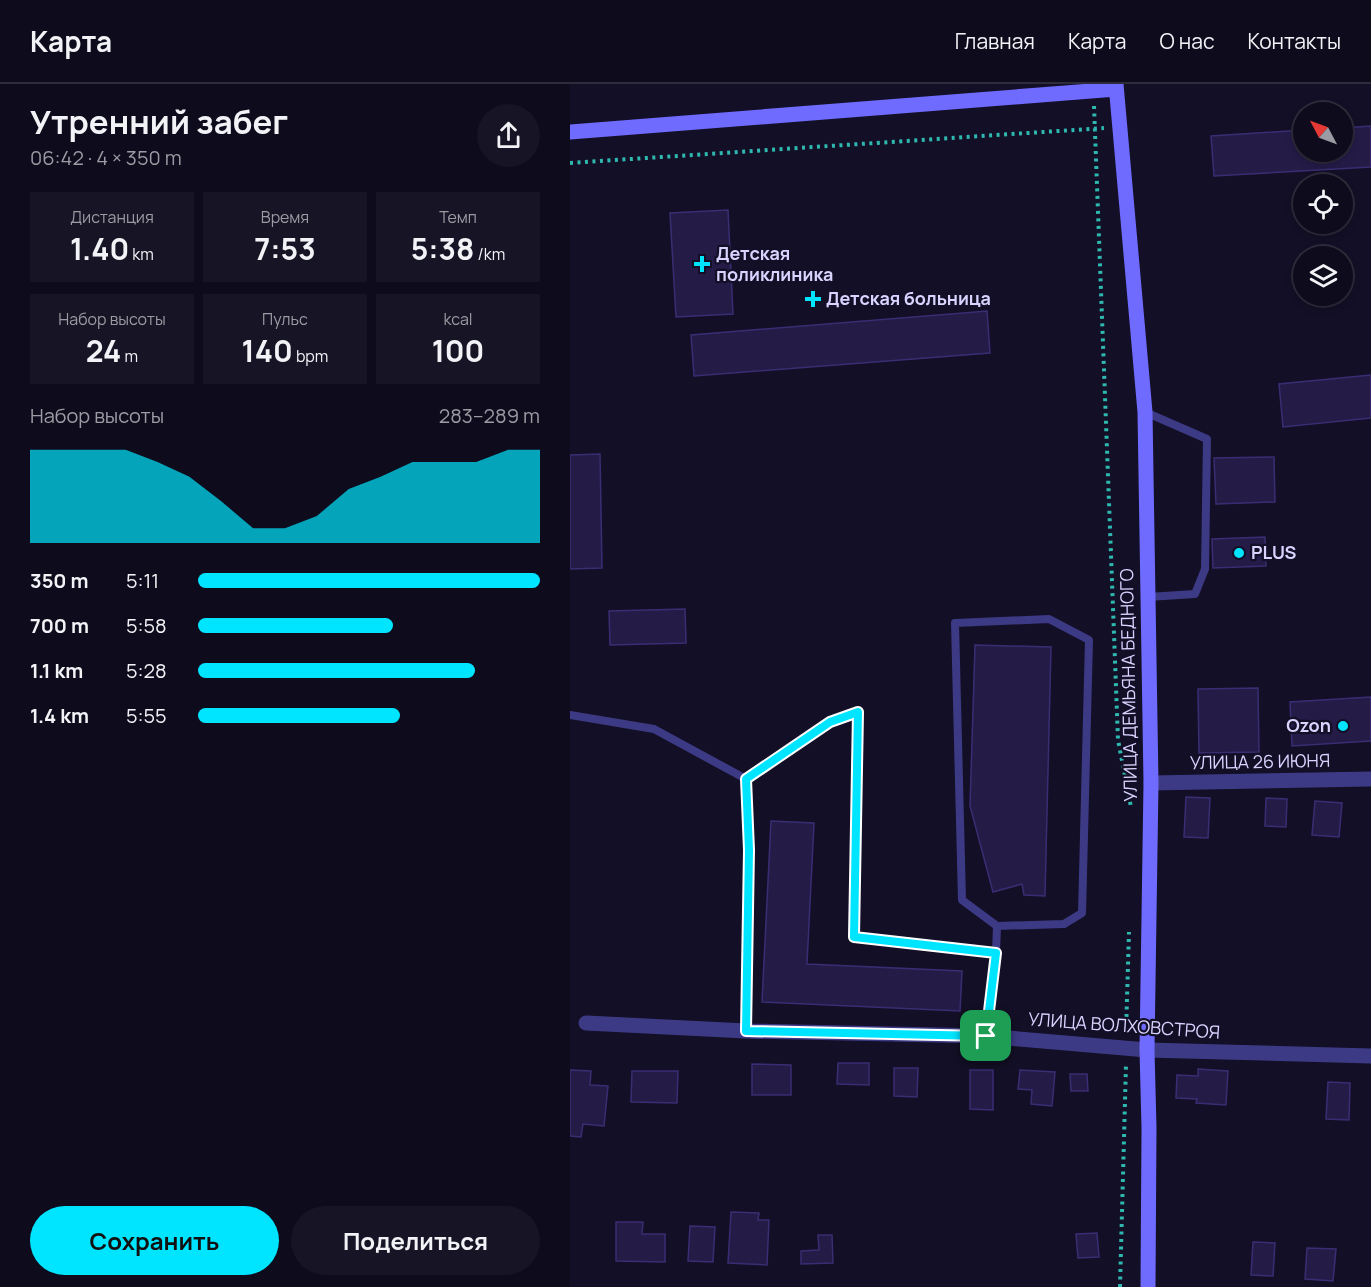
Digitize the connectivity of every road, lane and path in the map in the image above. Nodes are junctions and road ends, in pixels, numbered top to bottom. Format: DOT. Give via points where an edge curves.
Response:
graph roads {
  1 [pos="1116,87"];
  2 [pos="1094,91"];
  3 [pos="1120,127"];
  4 [pos="1095,129"];
  5 [pos="570,132"];
  6 [pos="570,163"];
  7 [pos="1145,412"];
  8 [pos="1148,597"];
  9 [pos="570,715"];
  10 [pos="746,779"];
  11 [pos="1371,779"];
  12 [pos="1151,783"];
  13 [pos="1132,811"];
  14 [pos="997,926"];
  15 [pos="1129,929"];
  16 [pos="996,953"];
  17 [pos="586,1023"];
  18 [pos="746,1031"];
  19 [pos="986,1036"];
  20 [pos="1126,1048"];
  21 [pos="1147,1050"];
  22 [pos="1371,1056"];
  23 [pos="1120,1287"];
  24 [pos="1148,1287"];
  1 -- 2 [label="main road"];
  1 -- 3 [label="main road, УЛИЦА ДЕМЬЯНА БЕДНОГО"];
  2 -- 4 [label="path"];
  2 -- 5 [label="main road"];
  3 -- 4 [label="path"];
  3 -- 7 [label="main road, УЛИЦА ДЕМЬЯНА БЕДНОГО"];
  4 -- 6 [label="path"];
  4 -- 13 [label="path" via="1118,740"];
  7 -- 8 [label="main road, УЛИЦА ДЕМЬЯНА БЕДНОГО"];
  7 -- 8 [label="lane" via="1207,439 1204,568 1196,594"];
  8 -- 12 [label="main road, УЛИЦА ДЕМЬЯНА БЕДНОГО"];
  9 -- 10 [label="lane" via="654,729"];
  10 -- 16 [label="lane" via="830,722 858,712 854,937"];
  10 -- 18 [label="lane"];
  11 -- 12 [label="street, УЛИЦА 26 ИЮНЯ"];
  12 -- 21 [label="main road, УЛИЦА ДЕМЬЯНА БЕДНОГО"];
  14 -- 14 [label="lane" via="1064,924 1083,913 1089,640 1049,619 956,623 962,900"];
  14 -- 16 [label="lane"];
  15 -- 20 [label="path"];
  16 -- 19 [label="lane"];
  17 -- 18 [label="street, УЛИЦА ВОЛХОВСТРОЯ"];
  18 -- 19 [label="street, УЛИЦА ВОЛХОВСТРОЯ"];
  19 -- 20 [label="street, УЛИЦА ВОЛХОВСТРОЯ"];
  20 -- 21 [label="street, УЛИЦА ВОЛХОВСТРОЯ"];
  20 -- 23 [label="path"];
  21 -- 22 [label="street, УЛИЦА ВОЛХОВСТРОЯ"];
  21 -- 24 [label="main road, УЛИЦА ДЕМЬЯНА БЕДНОГО"];
}
